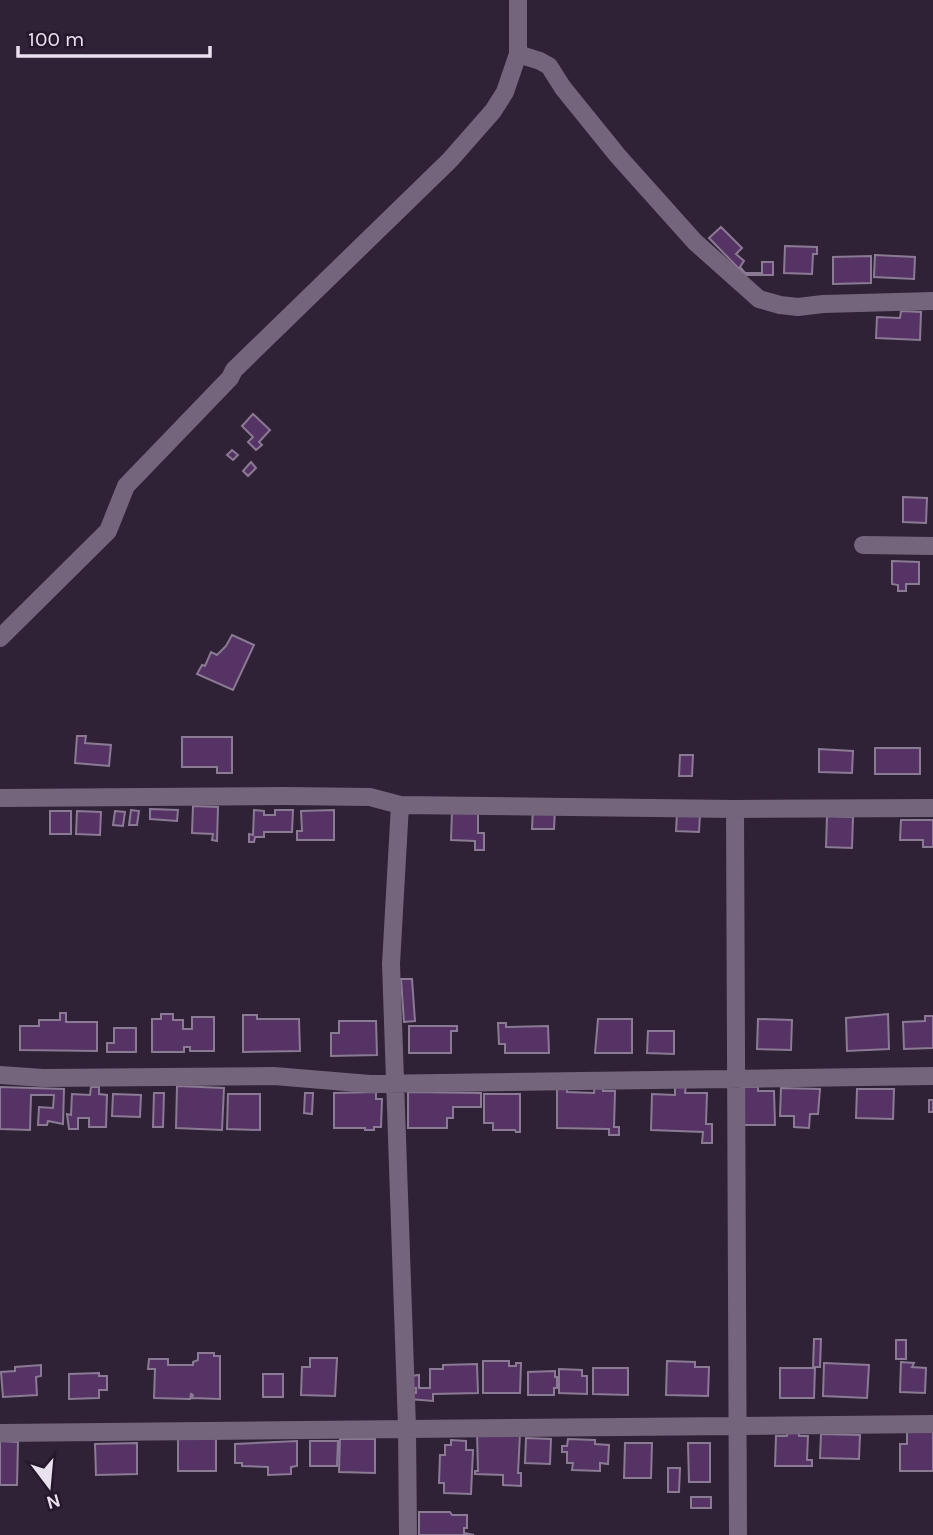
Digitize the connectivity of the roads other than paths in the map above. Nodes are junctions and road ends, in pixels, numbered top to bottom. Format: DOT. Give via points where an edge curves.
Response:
graph roads {
  1 [pos="518,0"];
  2 [pos="517,54"];
  3 [pos="933,301"];
  4 [pos="863,545"];
  5 [pos="933,546"];
  6 [pos="0,638"];
  7 [pos="0,798"];
  8 [pos="400,806"];
  9 [pos="933,808"];
  10 [pos="735,809"];
  11 [pos="0,1076"];
  12 [pos="933,1076"];
  13 [pos="737,1079"];
  14 [pos="395,1083"];
  15 [pos="933,1424"];
  16 [pos="738,1425"];
  17 [pos="407,1427"];
  18 [pos="0,1433"];
  19 [pos="408,1535"];
  20 [pos="738,1535"];
  1 -- 2 [label="street"];
  2 -- 3 [label="street" via="548,66 618,156 695,242 760,299 798,307"];
  2 -- 6 [label="street" via="505,92 493,111 450,160 167,441 126,486 108,531"];
  4 -- 5 [label="street"];
  7 -- 8 [label="street" via="370,797"];
  8 -- 10 [label="street"];
  8 -- 14 [label="street" via="391,964"];
  9 -- 10 [label="street"];
  10 -- 13 [label="street"];
  11 -- 14 [label="street" via="274,1076"];
  12 -- 13 [label="street"];
  13 -- 14 [label="street"];
  13 -- 16 [label="street"];
  14 -- 17 [label="street"];
  15 -- 16 [label="street"];
  16 -- 17 [label="street"];
  16 -- 20 [label="street"];
  17 -- 18 [label="street"];
  17 -- 19 [label="street"];
}
